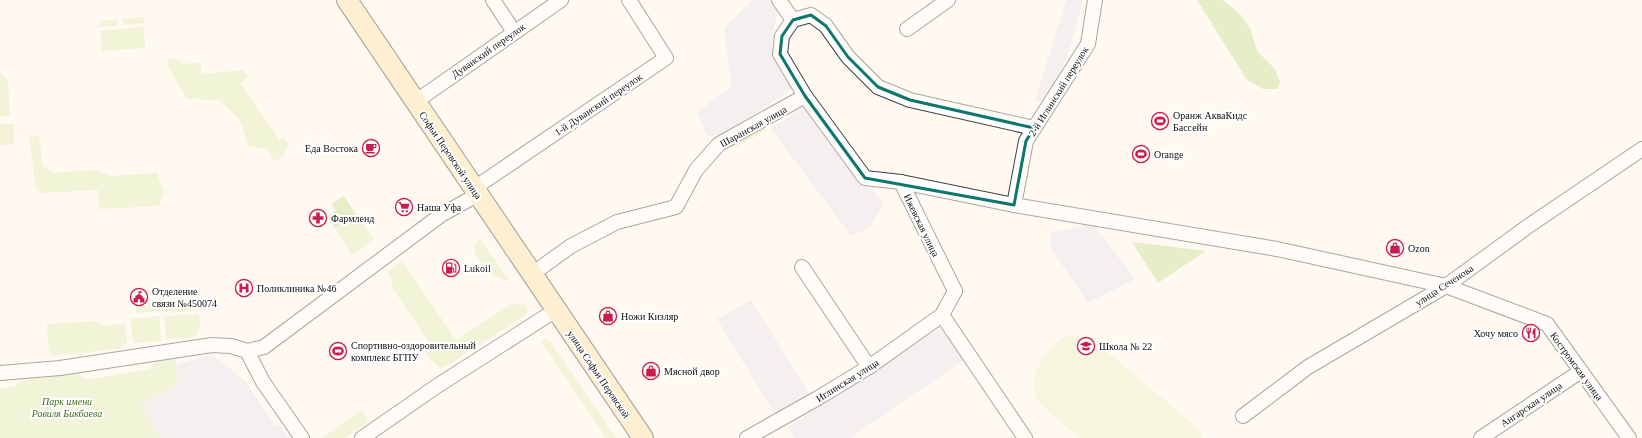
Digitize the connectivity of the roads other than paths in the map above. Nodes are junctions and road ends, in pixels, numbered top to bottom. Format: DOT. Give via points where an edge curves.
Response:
graph roads {
  1 [pos="347,0"];
  2 [pos="493,0"];
  3 [pos="561,0"];
  4 [pos="629,0"];
  5 [pos="948,0"];
  6 [pos="1095,0"];
  7 [pos="783,1"];
  8 [pos="794,20"];
  9 [pos="907,29"];
  10 [pos="514,32"];
  11 [pos="805,96"];
  12 [pos="415,102"];
  13 [pos="1034,128"];
  14 [pos="1642,149"];
  15 [pos="901,182"];
  16 [pos="475,192"];
  17 [pos="1014,205"];
  18 [pos="802,267"];
  19 [pos="532,274"];
  20 [pos="1446,286"];
  21 [pos="556,310"];
  22 [pos="942,315"];
  23 [pos="247,351"];
  24 [pos="869,367"];
  25 [pos="1581,371"];
  26 [pos="0,373"];
  27 [pos="1243,416"];
  28 [pos="302,438"];
  29 [pos="362,438"];
  30 [pos="643,438"];
  31 [pos="747,438"];
  32 [pos="1025,438"];
  33 [pos="1481,438"];
  34 [pos="1629,438"];
  1 -- 12 [label="main road, Софьи Перовской улица"];
  2 -- 10 [label="street"];
  3 -- 10 [label="street, Дуванский переулок"];
  4 -- 16 [label="street, 1-й Дуванский переулок" via="666,58"];
  5 -- 9 [label="street"];
  6 -- 13 [label="street, 2-й Иглинский переулок" via="1088,44"];
  7 -- 8 [label="street"];
  8 -- 11 [label="street, Ижевская улица" via="782,36 780,54"];
  8 -- 13 [label="street" via="811,15 826,26 848,57 878,87 910,100"];
  10 -- 12 [label="street, Дуванский переулок"];
  11 -- 15 [label="street, Ижевская улица" via="865,178"];
  11 -- 19 [label="street, Шаранская улица" via="719,144 696,170 676,207 617,222 571,246"];
  12 -- 16 [label="main road, Софьи Перовской улица"];
  13 -- 17 [label="street, 2-й Иглинский переулок" via="1026,141"];
  14 -- 20 [label="street, улица Сеченова"];
  15 -- 17 [label="street, Костромская улица"];
  15 -- 22 [label="street, Ижевская улица" via="955,291"];
  16 -- 19 [label="main road, Софьи Перовской улица"];
  16 -- 23 [label="street" via="264,347"];
  17 -- 20 [label="street, Костромская улица" via="1277,249"];
  18 -- 24 [label="street"];
  19 -- 21 [label="main road, Софьи Перовской улица"];
  20 -- 25 [label="street, Костромская улица" via="1547,324"];
  20 -- 27 [label="street, улица Сеченова" via="1308,367"];
  21 -- 29 [label="street" via="437,386"];
  21 -- 30 [label="main road, улица Софьи Перовской"];
  22 -- 24 [label="street, Иглинская улица"];
  22 -- 32 [label="street"];
  23 -- 26 [label="street" via="231,346 212,345 60,368"];
  23 -- 28 [label="street" via="263,382"];
  24 -- 31 [label="street, Иглинская улица"];
  25 -- 33 [label="street, Ангарская улица"];
  25 -- 34 [label="street, Костромская улица"];
}
